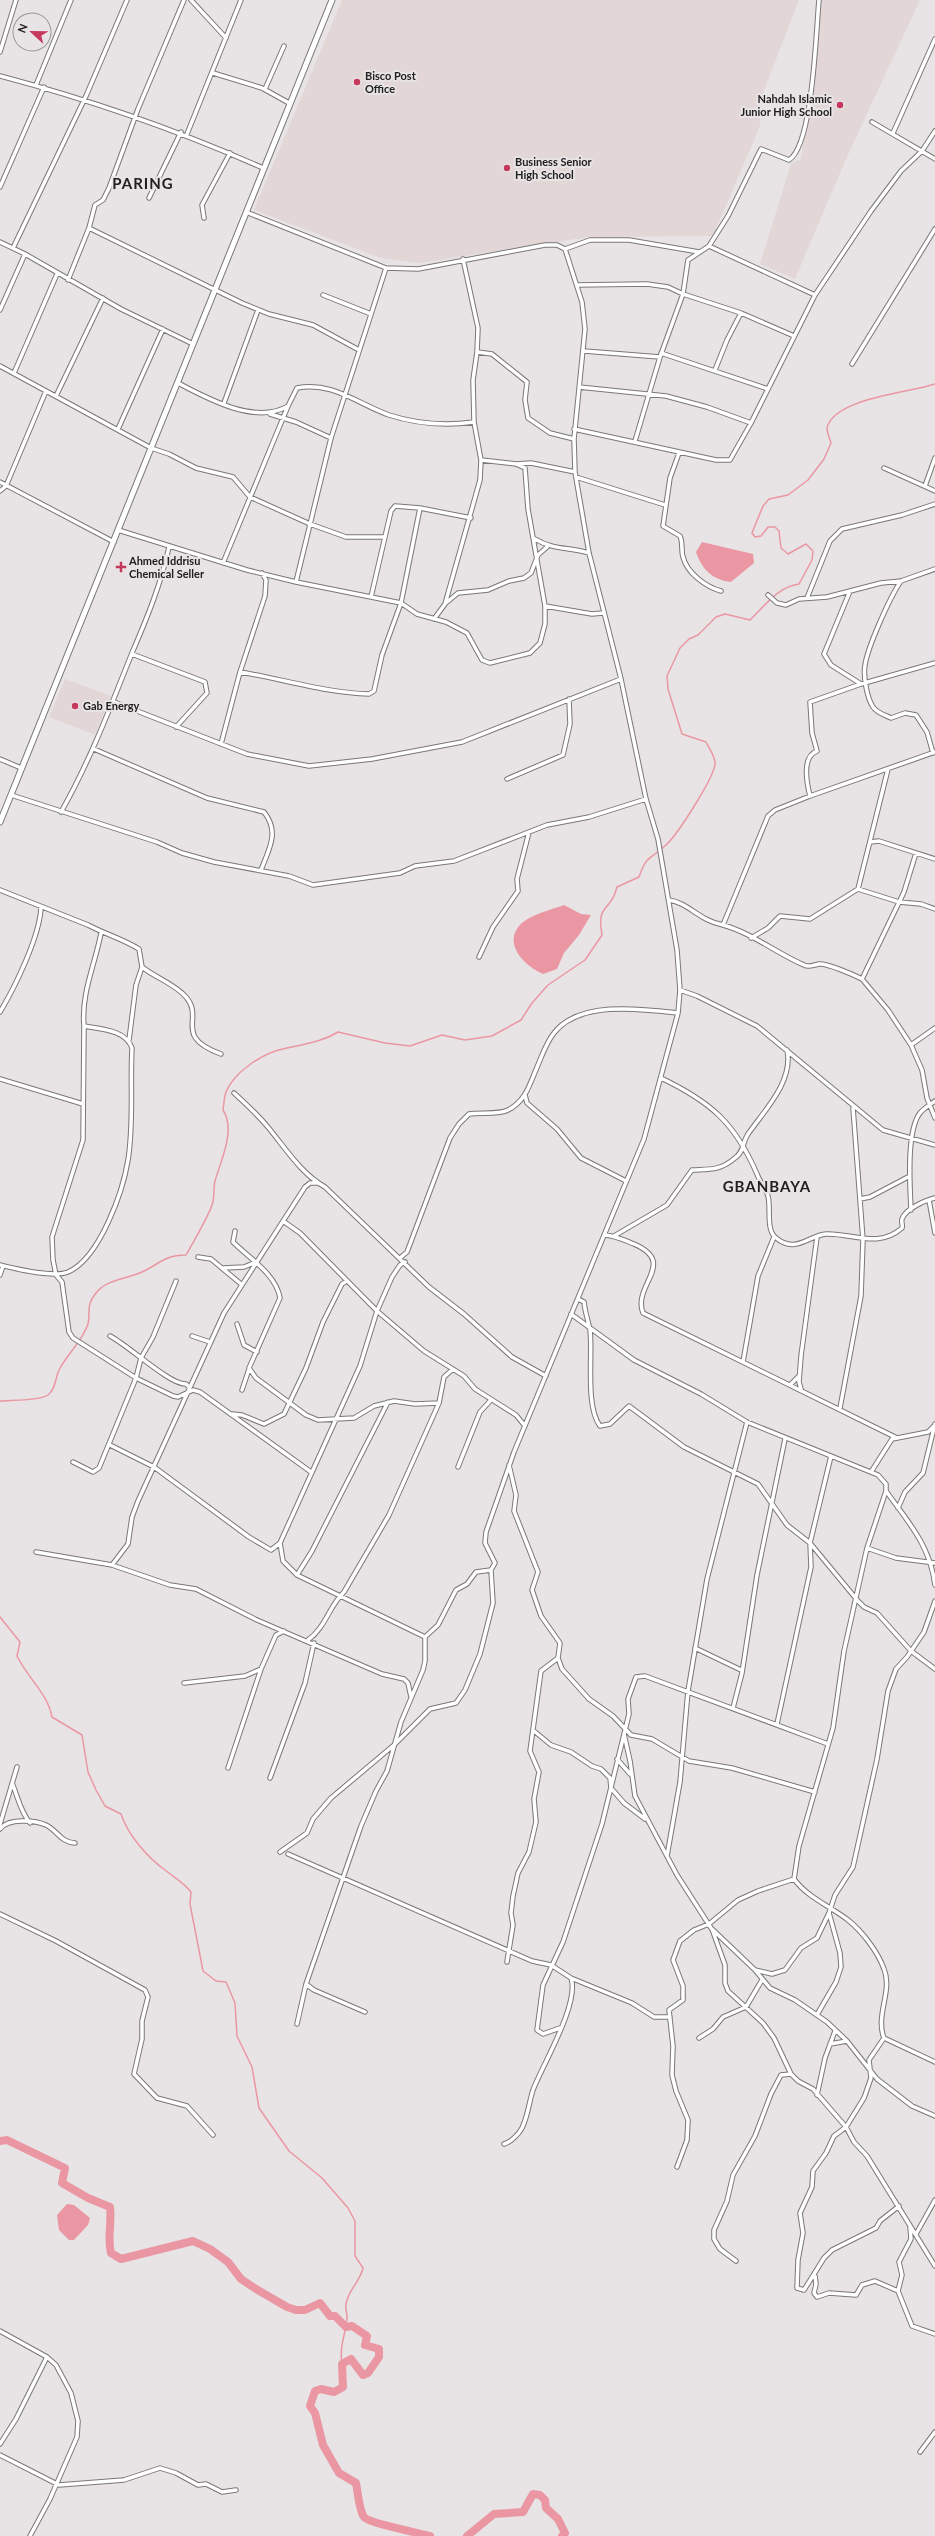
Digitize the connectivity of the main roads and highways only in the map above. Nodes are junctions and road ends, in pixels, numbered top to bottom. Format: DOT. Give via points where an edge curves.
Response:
graph roads {
  1 [pos="332,0"];
  2 [pos="1,818"];
  1 -- 2 [label="main road"];
}
